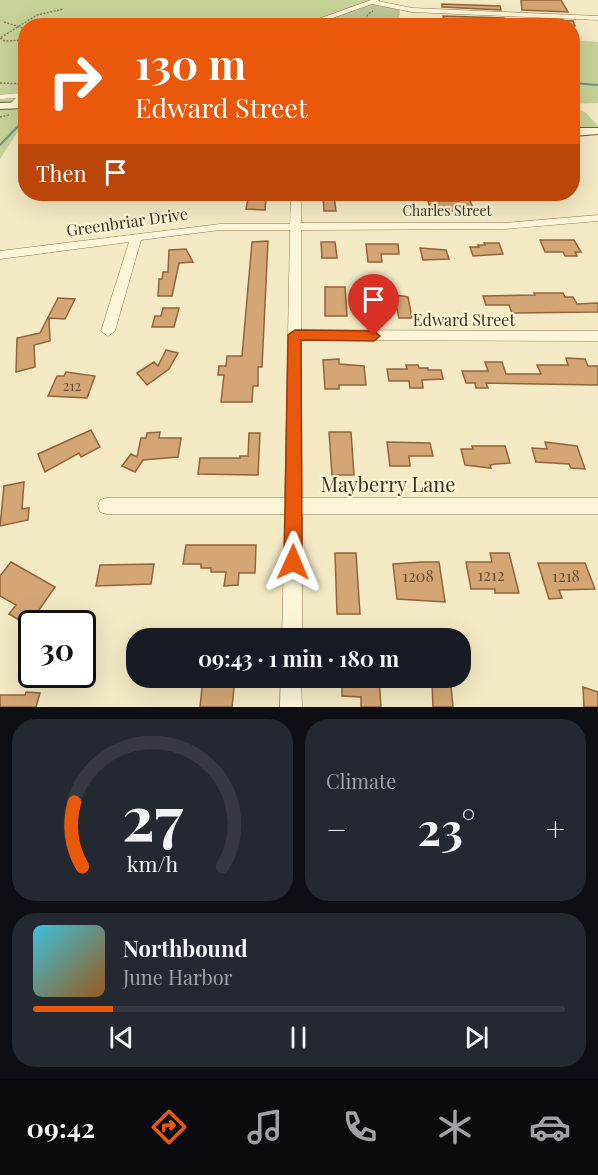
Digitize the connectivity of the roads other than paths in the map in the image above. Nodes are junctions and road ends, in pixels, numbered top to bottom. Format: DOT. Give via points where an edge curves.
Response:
graph roads {
  1 [pos="375,1"];
  2 [pos="325,18"];
  3 [pos="598,18"];
  4 [pos="0,97"];
  5 [pos="18,99"];
  6 [pos="18,100"];
  7 [pos="0,106"];
  8 [pos="598,131"];
  9 [pos="580,132"];
  10 [pos="296,201"];
  11 [pos="598,218"];
  12 [pos="295,227"];
  13 [pos="136,238"];
  14 [pos="0,255"];
  15 [pos="108,331"];
  16 [pos="295,335"];
  17 [pos="598,336"];
  18 [pos="106,506"];
  19 [pos="294,506"];
  20 [pos="598,506"];
  21 [pos="292,628"];
  22 [pos="291,688"];
  23 [pos="291,707"];
  1 -- 2 [label="street"];
  1 -- 3 [label="street" via="397,8"];
  4 -- 5 [label="lane"];
  6 -- 7 [label="main road"];
  8 -- 9 [label="main road"];
  10 -- 12 [label="street"];
  11 -- 12 [label="street, Charles Street" via="504,226"];
  12 -- 13 [label="street, Greenbriar Drive" via="220,227"];
  12 -- 16 [label="street"];
  13 -- 14 [label="street, Greenbriar Drive"];
  13 -- 15 [label="street"];
  16 -- 17 [label="street, Edward Street"];
  16 -- 19 [label="street"];
  18 -- 19 [label="street, Mayberry Lane"];
  19 -- 20 [label="street, Mayberry Lane"];
  19 -- 21 [label="street"];
  22 -- 23 [label="street"];
}
